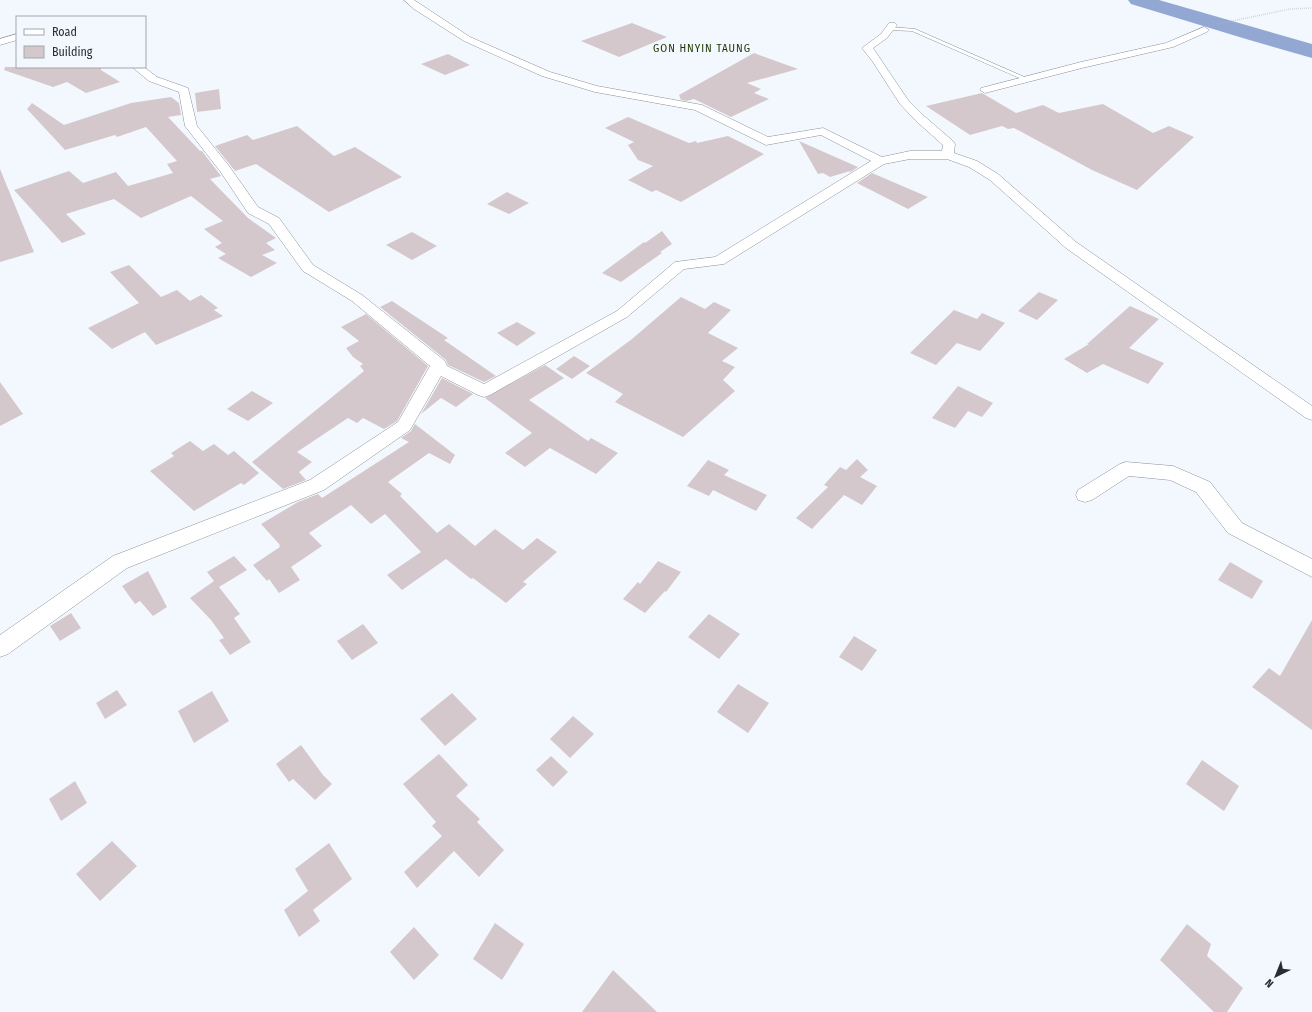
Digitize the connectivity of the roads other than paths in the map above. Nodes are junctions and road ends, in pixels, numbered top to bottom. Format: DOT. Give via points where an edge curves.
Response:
graph roads {
  1 [pos="409,0"];
  2 [pos="892,27"];
  3 [pos="1204,30"];
  4 [pos="16,37"];
  5 [pos="0,42"];
  6 [pos="138,68"];
  7 [pos="1026,79"];
  8 [pos="985,90"];
  9 [pos="948,155"];
  10 [pos="880,161"];
  11 [pos="437,368"];
  12 [pos="1312,414"];
  13 [pos="1085,495"];
  14 [pos="1312,569"];
  15 [pos="0,647"];
  1 -- 10 [label="street" via="467,39 546,74 595,89 698,107 766,141 823,131"];
  2 -- 7 [label="lane" via="913,30"];
  2 -- 9 [label="street" via="867,48 877,58 904,102 949,144"];
  3 -- 7 [label="street" via="1169,45"];
  4 -- 5 [label="street"];
  6 -- 11 [label="street" via="153,79 184,90 190,126 226,169 253,210 274,221 308,268 357,298 439,365"];
  7 -- 8 [label="street"];
  9 -- 10 [label="street" via="910,155"];
  9 -- 12 [label="street" via="973,164 994,177 1071,245"];
  10 -- 11 [label="street" via="719,261 680,265 622,314 484,391"];
  11 -- 15 [label="street" via="404,426 317,485 120,562"];
  13 -- 14 [label="street" via="1126,469 1173,473 1203,487 1235,528"];
}
